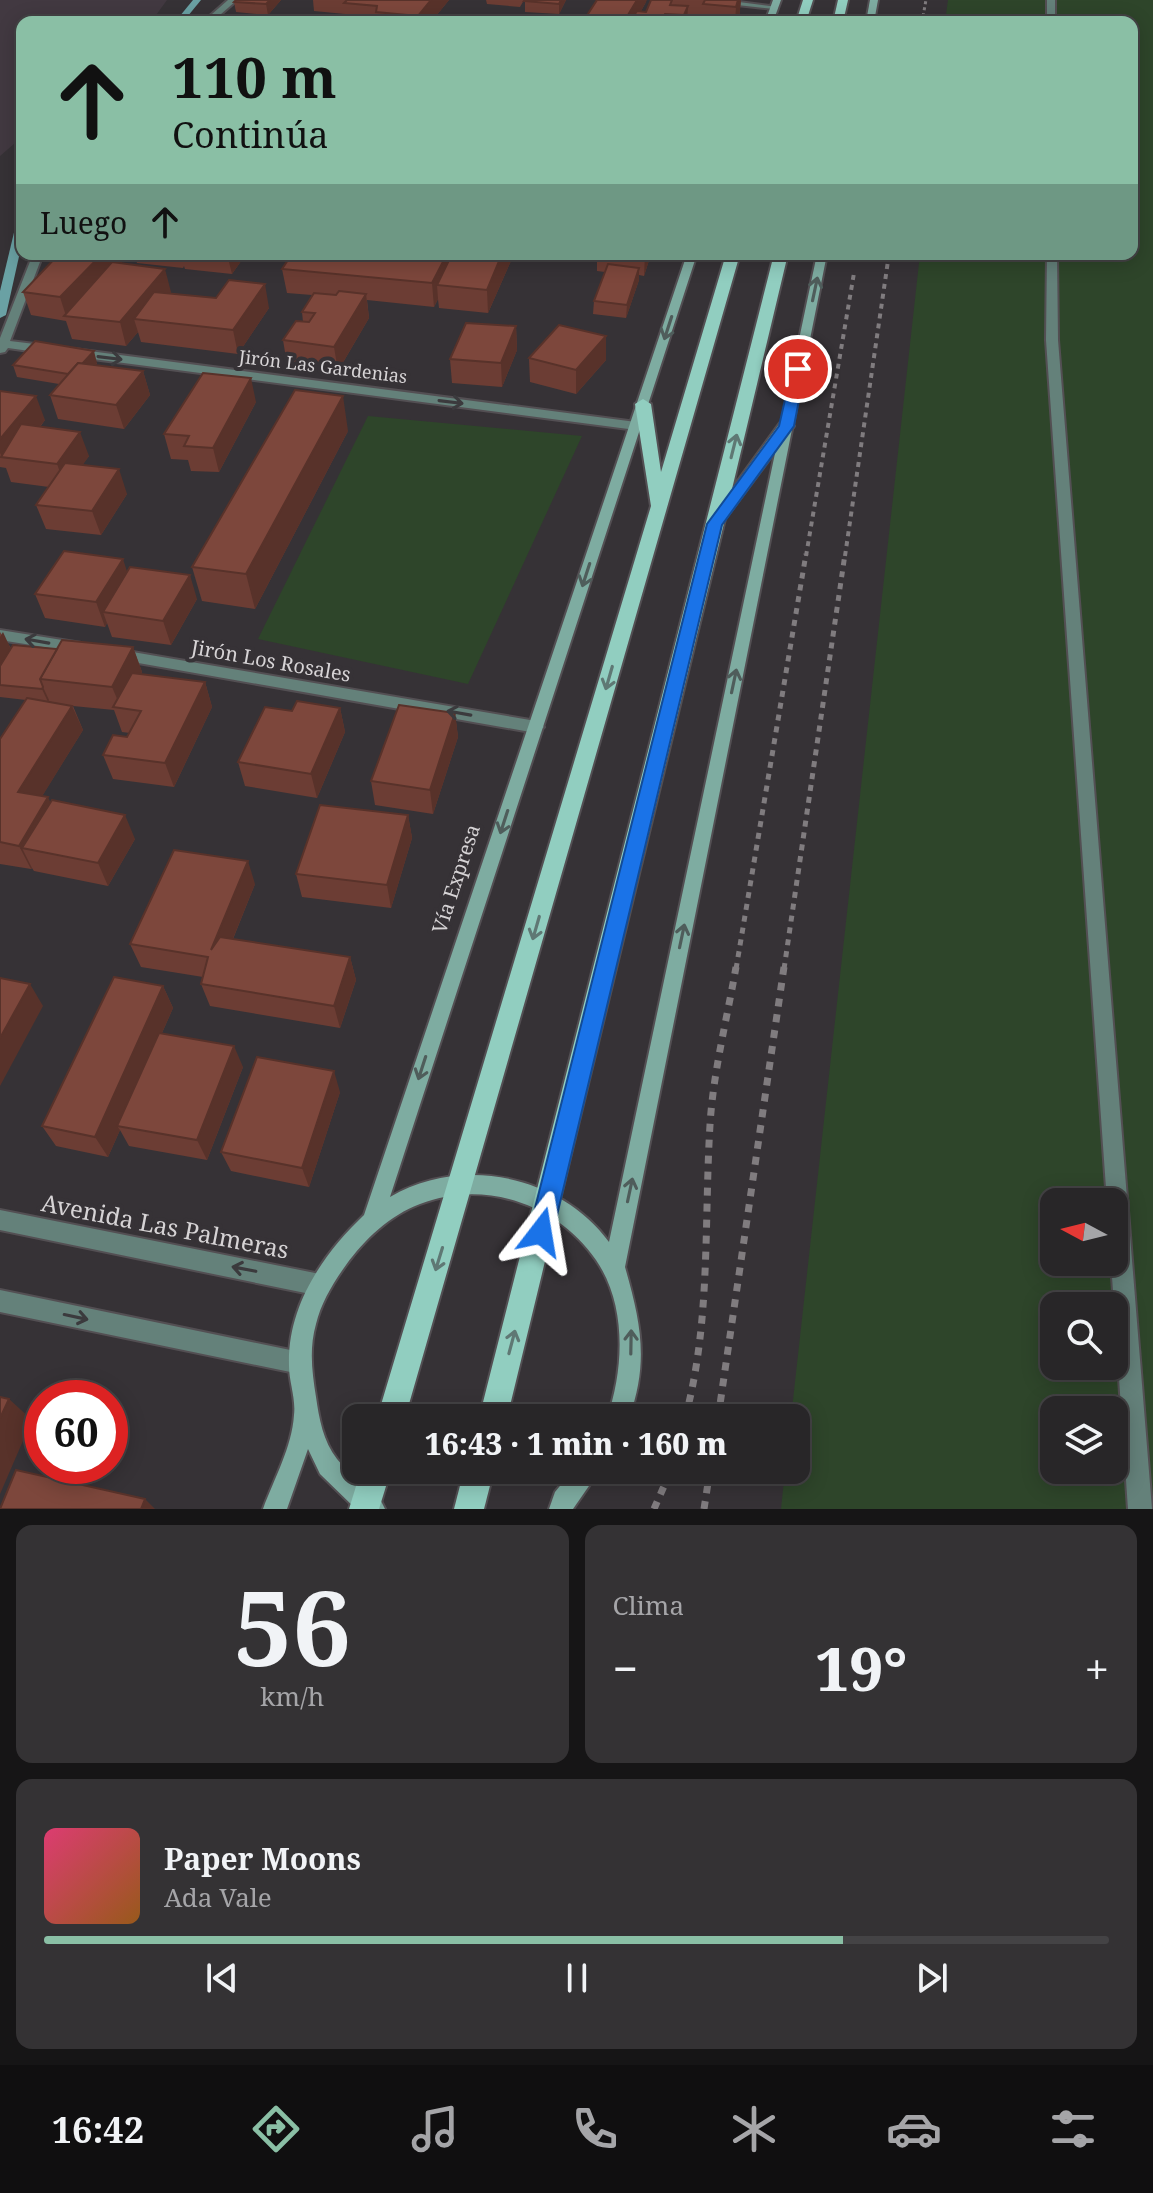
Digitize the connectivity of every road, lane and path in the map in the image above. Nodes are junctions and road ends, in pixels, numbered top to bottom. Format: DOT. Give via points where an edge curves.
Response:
graph roads {
  1 [pos="233,0"];
  2 [pos="696,0"];
  3 [pos="775,4"];
  4 [pos="214,16"];
  5 [pos="36,260"];
  6 [pos="690,260"];
  7 [pos="731,260"];
  8 [pos="780,260"];
  9 [pos="821,260"];
  10 [pos="888,260"];
  11 [pos="1052,260"];
  12 [pos="855,270"];
  13 [pos="2,348"];
  14 [pos="643,404"];
  15 [pos="636,426"];
  16 [pos="786,426"];
  17 [pos="658,511"];
  18 [pos="715,524"];
  19 [pos="0,635"];
  20 [pos="536,727"];
  21 [pos="462,1185"];
  22 [pos="549,1201"];
  23 [pos="0,1220"];
  24 [pos="372,1221"];
  25 [pos="614,1267"];
  26 [pos="320,1285"];
  27 [pos="0,1301"];
  28 [pos="300,1363"];
  29 [pos="395,1404"];
  30 [pos="497,1404"];
  31 [pos="623,1404"];
  32 [pos="689,1404"];
  33 [pos="720,1404"];
  34 [pos="306,1418"];
  35 [pos="373,1484"];
  36 [pos="475,1484"];
  37 [pos="576,1484"];
  38 [pos="665,1484"];
  39 [pos="708,1484"];
  40 [pos="556,1506"];
  41 [pos="367,1508"];
  42 [pos="275,1509"];
  43 [pos="469,1509"];
  44 [pos="654,1509"];
  45 [pos="704,1509"];
  46 [pos="1140,1509"];
  1 -- 4 [label="street"];
  2 -- 3 [label="street"];
  5 -- 13 [label="street"];
  6 -- 14 [label="main road, Vía Expresa, one-way"];
  7 -- 17 [label="main road"];
  18 -- 8 [label="main road, one-way"];
  16 -- 9 [label="main road, one-way"];
  10 -- 33 [label="path"];
  11 -- 46 [label="street" via="1052,340"];
  12 -- 32 [label="path" via="710,1120 702,1318"];
  13 -- 15 [label="street, Jirón Las Gardenias, one-way"];
  14 -- 15 [label="main road, Vía Expresa"];
  14 -- 17 [label="main road"];
  15 -- 20 [label="main road, Vía Expresa, one-way"];
  16 -- 18 [label="main road"];
  25 -- 16 [label="main road, one-way"];
  17 -- 21 [label="main road, one-way"];
  18 -- 22 [label="main road"];
  20 -- 19 [label="street, Jirón Los Rosales, one-way"];
  20 -- 24 [label="main road, Vía Expresa, one-way"];
  21 -- 22 [label="main road" via="505,1187"];
  21 -- 24 [label="main road" via="414,1196"];
  21 -- 29 [label="main road, one-way"];
  22 -- 25 [label="main road" via="584,1228"];
  30 -- 22 [label="main road, one-way"];
  26 -- 23 [label="street, Avenida Las Palmeras, one-way"];
  24 -- 26 [label="main road, Vía Expresa" via="342,1249"];
  31 -- 25 [label="main road, one-way" via="630,1387 631,1324"];
  26 -- 28 [label="main road, Vía Expresa" via="305,1322"];
  27 -- 28 [label="street, one-way"];
  28 -- 34 [label="main road, Vía Expresa"];
  34 -- 41 [label="main road" via="328,1466"];
  34 -- 42 [label="main road, Vía Expresa"];
  35 -- 41 [label="main road"];
  36 -- 43 [label="main road"];
  37 -- 40 [label="main road"];
  38 -- 44 [label="path"];
  39 -- 45 [label="path"];
}
